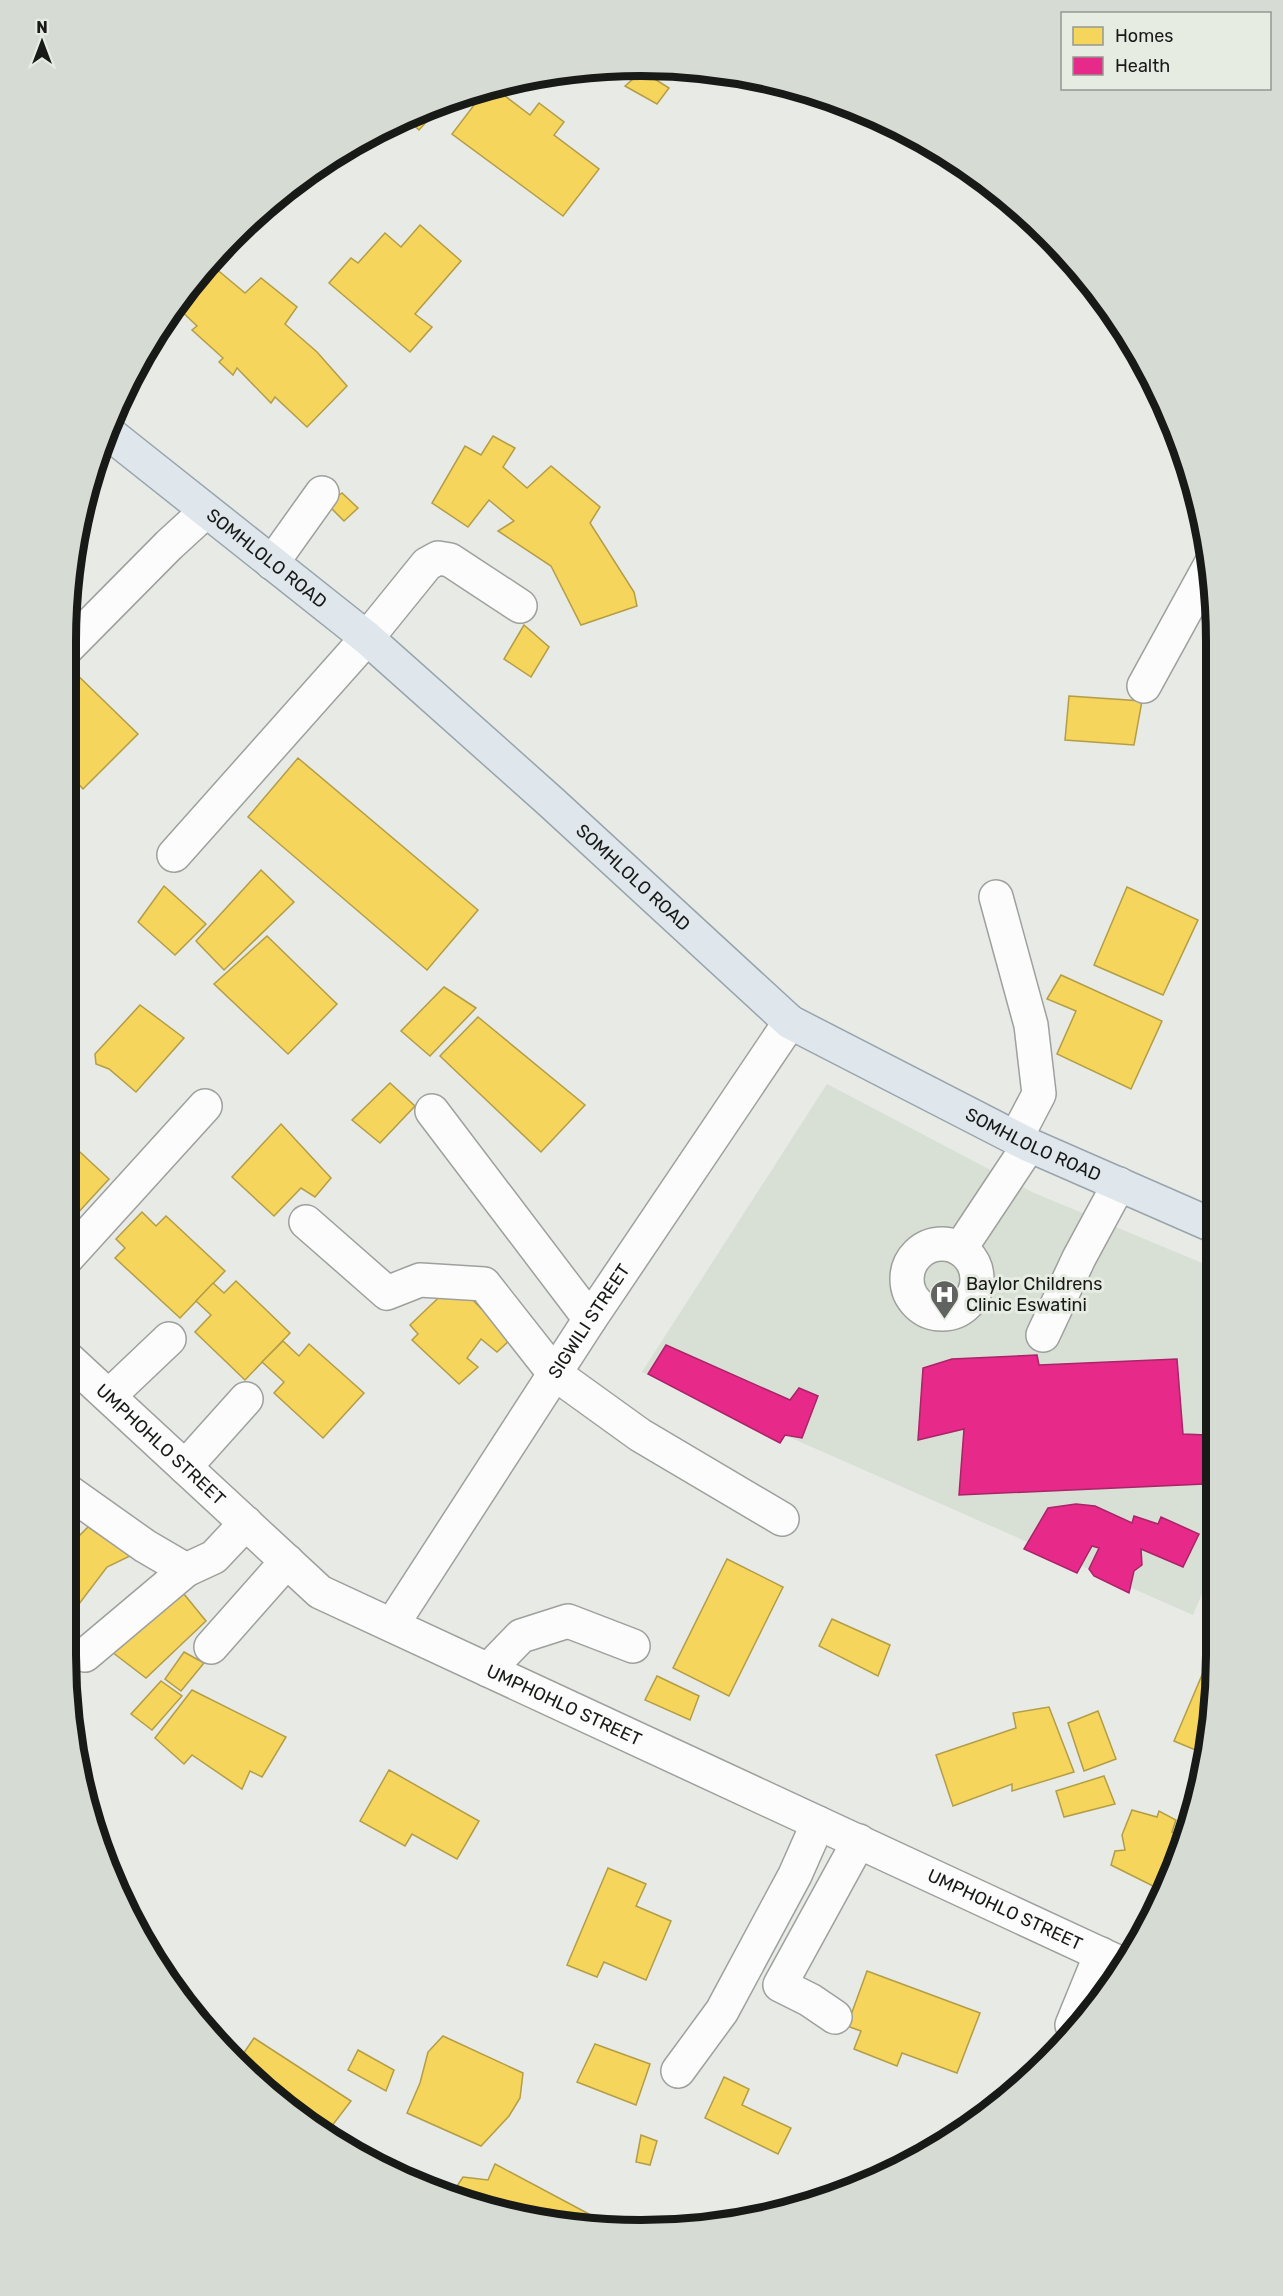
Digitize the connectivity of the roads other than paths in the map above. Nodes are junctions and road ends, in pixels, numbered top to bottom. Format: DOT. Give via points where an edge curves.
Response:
graph roads {
  1 [pos="115,438"];
  2 [pos="322,493"];
  3 [pos="207,511"];
  4 [pos="272,563"];
  5 [pos="1203,579"];
  6 [pos="520,606"];
  7 [pos="367,638"];
  8 [pos="76,639"];
  9 [pos="1144,686"];
  10 [pos="174,855"];
  11 [pos="996,897"];
  12 [pos="790,1022"];
  13 [pos="205,1106"];
  14 [pos="432,1111"];
  15 [pos="1023,1142"];
  16 [pos="1119,1184"];
  17 [pos="306,1222"];
  18 [pos="1206,1222"];
  19 [pos="76,1248"];
  20 [pos="960,1249"];
  21 [pos="590,1319"];
  22 [pos="1044,1335"];
  23 [pos="169,1339"];
  24 [pos="76,1366"];
  25 [pos="554,1373"];
  26 [pos="109,1396"];
  27 [pos="246,1399"];
  28 [pos="185,1467"];
  29 [pos="76,1497"];
  30 [pos="782,1519"];
  31 [pos="246,1523"];
  32 [pos="287,1561"];
  33 [pos="186,1570"];
  34 [pos="392,1625"];
  35 [pos="633,1646"];
  36 [pos="211,1647"];
  37 [pos="85,1655"];
  38 [pos="488,1670"];
  39 [pos="818,1823"];
  40 [pos="859,1842"];
  41 [pos="1111,1959"];
  42 [pos="1083,2007"];
  43 [pos="835,2016"];
  44 [pos="678,2071"];
  1 -- 3 [label="main road, SOMHLOLO ROAD"];
  2 -- 4 [label="street"];
  3 -- 4 [label="main road, SOMHLOLO ROAD"];
  3 -- 8 [label="street"];
  4 -- 7 [label="main road, SOMHLOLO ROAD"];
  5 -- 9 [label="street"];
  6 -- 7 [label="street" via="450,560 438,558 427,564"];
  7 -- 10 [label="street"];
  7 -- 12 [label="main road, SOMHLOLO ROAD"];
  11 -- 15 [label="street" via="1030,1025 1039,1094"];
  12 -- 15 [label="main road, SOMHLOLO ROAD"];
  12 -- 21 [label="street, SIGWILI STREET"];
  13 -- 19 [label="street"];
  14 -- 21 [label="street"];
  15 -- 16 [label="main road, SOMHLOLO ROAD"];
  15 -- 20 [label="street"];
  16 -- 18 [label="main road, SOMHLOLO ROAD"];
  16 -- 22 [label="street"];
  17 -- 25 [label="street" via="387,1293 420,1280 484,1284"];
  21 -- 25 [label="street, SIGWILI STREET"];
  23 -- 26 [label="street"];
  24 -- 26 [label="street, UMPHOHLO STREET"];
  25 -- 30 [label="street" via="640,1435"];
  25 -- 34 [label="street, SIGWILI STREET"];
  26 -- 28 [label="street, UMPHOHLO STREET"];
  27 -- 28 [label="street"];
  28 -- 31 [label="street, UMPHOHLO STREET"];
  29 -- 33 [label="street"];
  31 -- 32 [label="street, UMPHOHLO STREET"];
  31 -- 33 [label="street" via="214,1557"];
  32 -- 34 [label="street, UMPHOHLO STREET" via="320,1592"];
  32 -- 36 [label="street"];
  33 -- 37 [label="street"];
  34 -- 38 [label="street, UMPHOHLO STREET"];
  35 -- 38 [label="street" via="568,1621 521,1636"];
  38 -- 39 [label="street, UMPHOHLO STREET"];
  39 -- 40 [label="street, UMPHOHLO STREET"];
  39 -- 44 [label="street" via="795,1875 722,2011"];
  40 -- 41 [label="street, UMPHOHLO STREET"];
  40 -- 43 [label="street" via="780,1985"];
  41 -- 42 [label="street"];
}
